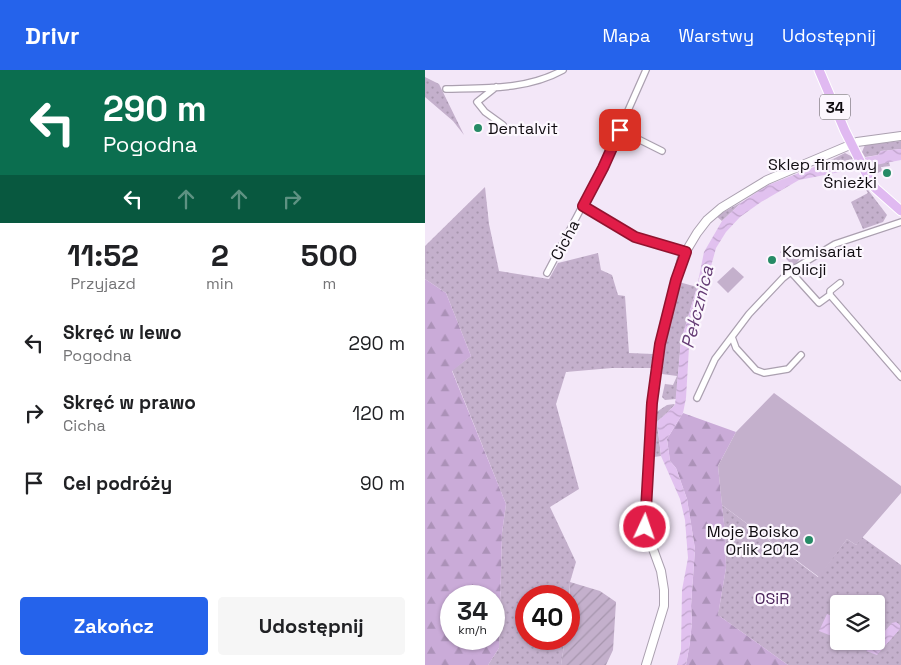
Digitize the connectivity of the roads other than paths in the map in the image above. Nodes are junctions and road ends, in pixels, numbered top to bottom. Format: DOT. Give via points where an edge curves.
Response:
graph roads {
  1 [pos="563,70"];
  2 [pos="646,70"];
  3 [pos="819,70"];
  4 [pos="496,87"];
  5 [pos="445,89"];
  6 [pos="503,125"];
  7 [pos="620,130"];
  8 [pos="901,136"];
  9 [pos="851,144"];
  10 [pos="662,151"];
  11 [pos="583,206"];
  12 [pos="901,211"];
  13 [pos="901,222"];
  14 [pos="686,252"];
  15 [pos="791,272"];
  16 [pos="547,273"];
  17 [pos="840,282"];
  18 [pos="829,295"];
  19 [pos="732,337"];
  20 [pos="801,355"];
  21 [pos="901,377"];
  22 [pos="697,398"];
  23 [pos="646,665"];
  1 -- 4 [label="street" via="529,84"];
  2 -- 7 [label="street, Cicha"];
  3 -- 9 [label="main road, 34"];
  4 -- 5 [label="street"];
  4 -- 6 [label="street" via="477,102"];
  7 -- 10 [label="street"];
  7 -- 11 [label="street, Cicha"];
  8 -- 9 [label="street"];
  9 -- 12 [label="main road, 34" via="875,188"];
  9 -- 14 [label="street" via="767,180 721,208 707,220"];
  11 -- 14 [label="street" via="635,237"];
  11 -- 16 [label="street, Cicha"];
  13 -- 15 [label="street" via="835,244"];
  14 -- 23 [label="street" via="660,344 652,403 645,527 661,571 664,606"];
  15 -- 18 [label="street" via="819,303"];
  15 -- 19 [label="street" via="749,314"];
  17 -- 18 [label="street"];
  18 -- 21 [label="street"];
  19 -- 20 [label="street" via="736,348 756,370 764,373 788,369"];
  19 -- 22 [label="street" via="715,359"];
}
